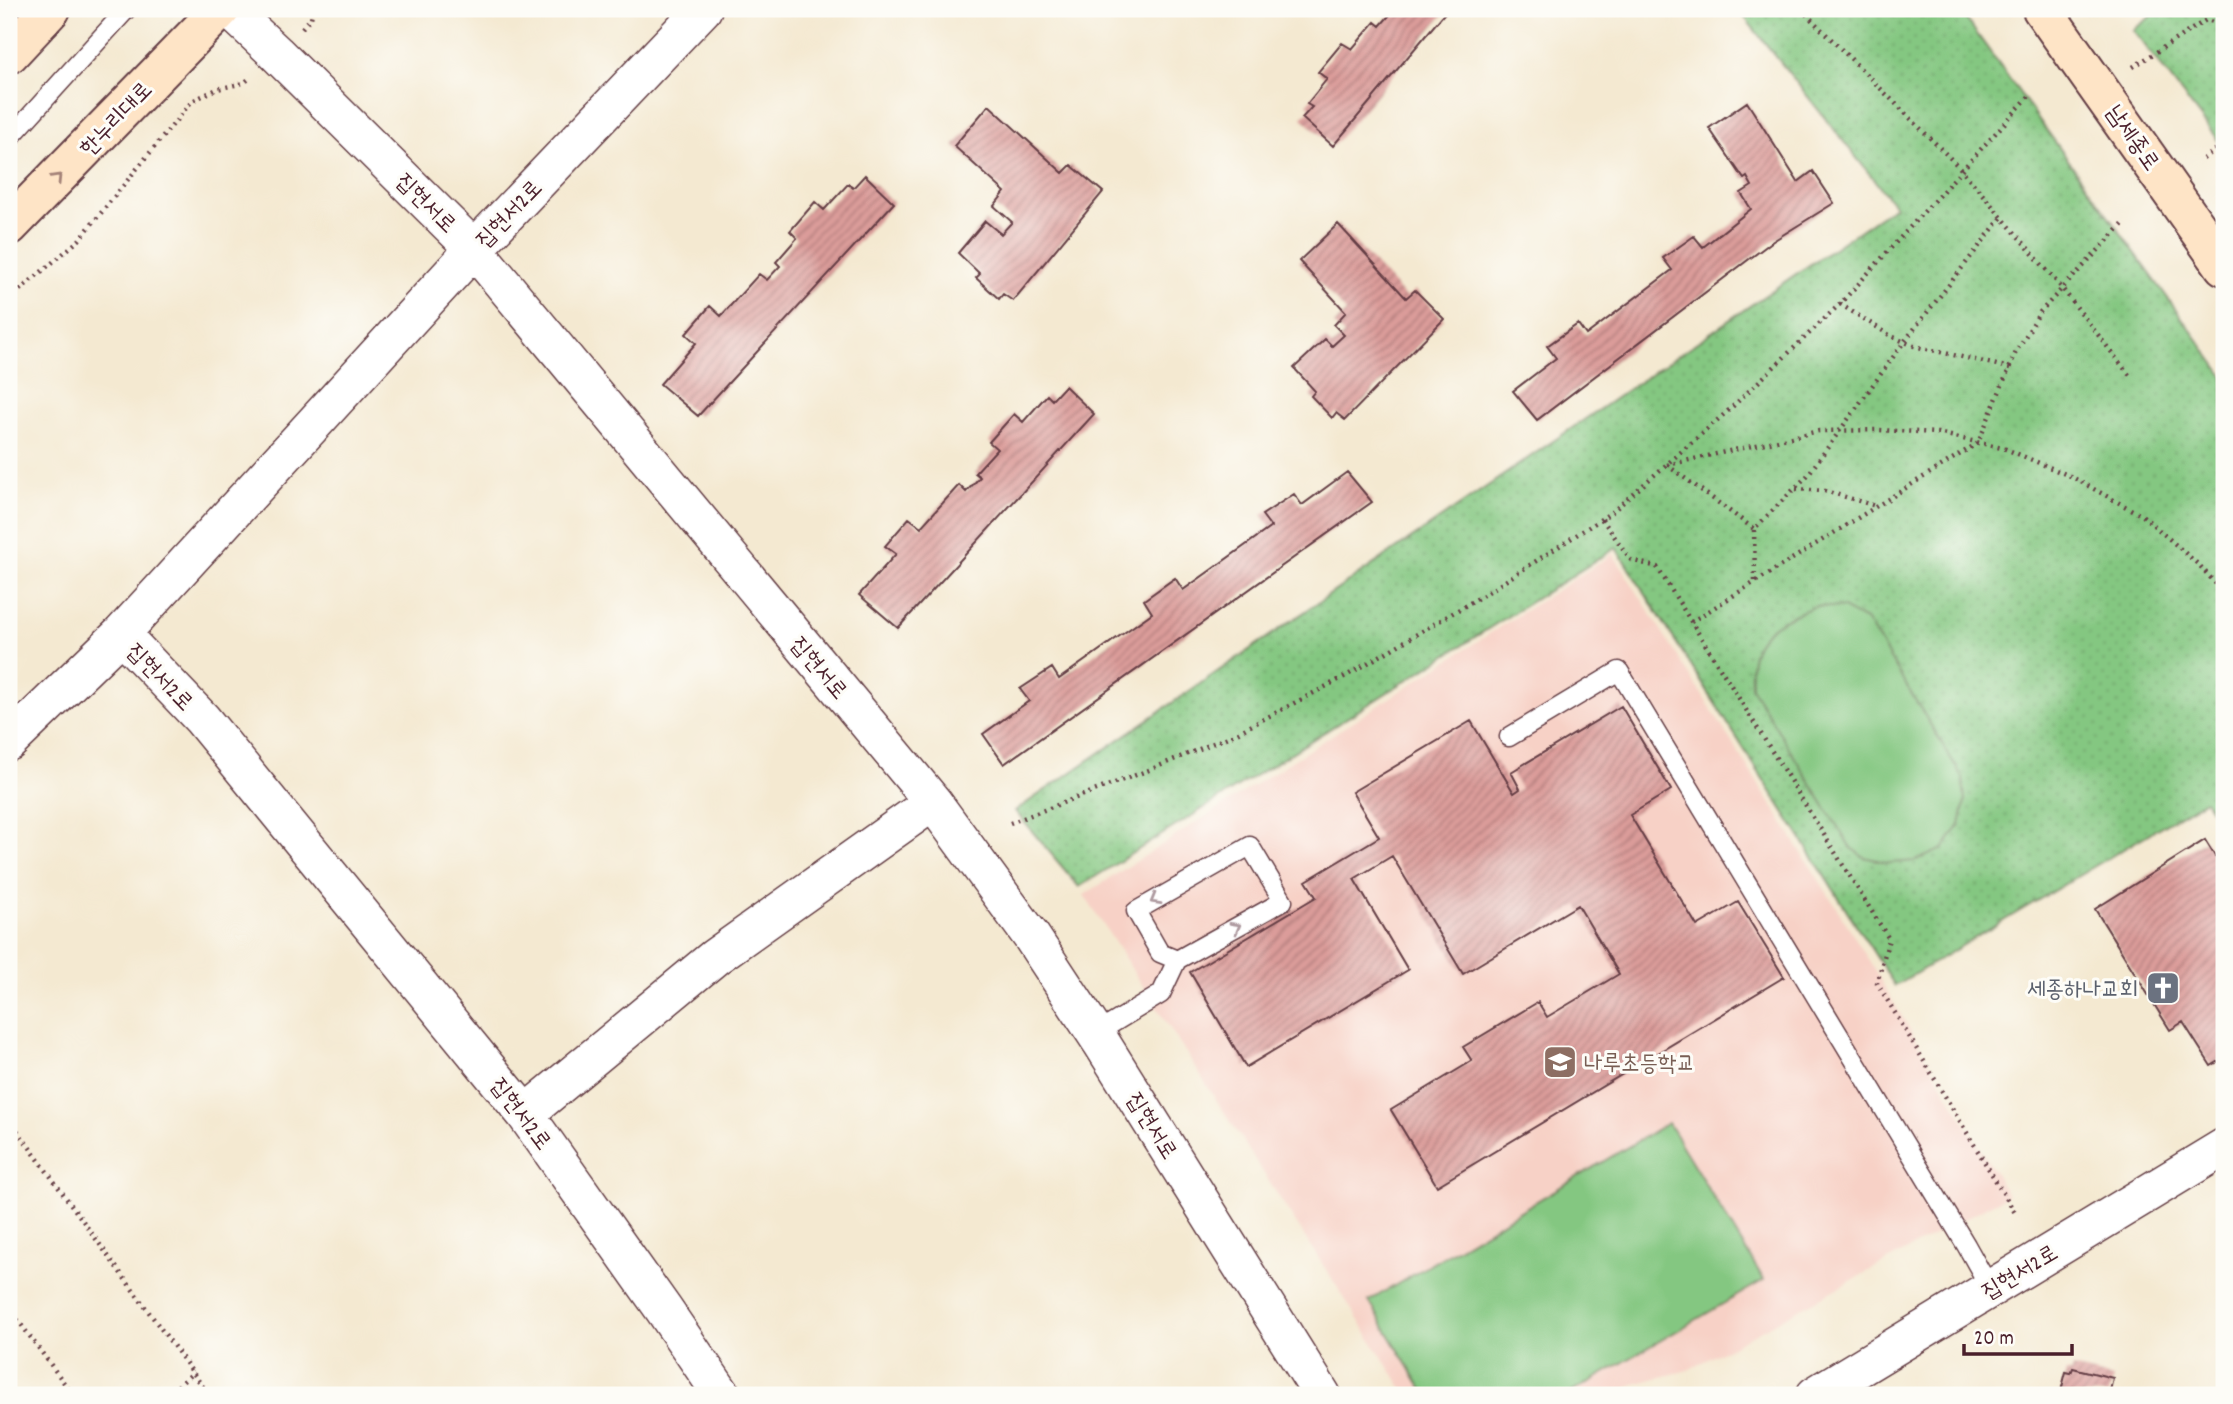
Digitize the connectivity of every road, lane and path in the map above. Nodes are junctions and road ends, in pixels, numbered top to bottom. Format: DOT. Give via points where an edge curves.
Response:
graph roads {
  1 [pos="51,9"];
  2 [pos="127,9"];
  3 [pos="221,9"];
  4 [pos="229,9"];
  5 [pos="313,9"];
  6 [pos="704,9"];
  7 [pos="1801,9"];
  8 [pos="2042,9"];
  9 [pos="312,18"];
  10 [pos="2224,26"];
  11 [pos="9,54"];
  12 [pos="2133,67"];
  13 [pos="244,83"];
  14 [pos="2032,93"];
  15 [pos="9,139"];
  16 [pos="2224,144"];
  17 [pos="2203,159"];
  18 [pos="1961,169"];
  19 [pos="2002,217"];
  20 [pos="2126,221"];
  21 [pos="9,226"];
  22 [pos="474,248"];
  23 [pos="2224,266"];
  24 [pos="2061,287"];
  25 [pos="9,299"];
  26 [pos="1840,304"];
  27 [pos="1904,342"];
  28 [pos="2010,368"];
  29 [pos="2130,376"];
  30 [pos="1841,430"];
  31 [pos="1978,443"];
  32 [pos="1666,465"];
  33 [pos="1795,489"];
  34 [pos="1876,506"];
  35 [pos="1602,519"];
  36 [pos="1754,529"];
  37 [pos="1755,582"];
  38 [pos="2224,593"];
  39 [pos="1691,622"];
  40 [pos="121,634"];
  41 [pos="1509,737"];
  42 [pos="9,741"];
  43 [pos="933,802"];
  44 [pos="1010,823"];
  45 [pos="1177,960"];
  46 [pos="1095,1034"];
  47 [pos="525,1114"];
  48 [pos="9,1119"];
  49 [pos="2224,1147"];
  50 [pos="2017,1216"];
  51 [pos="1990,1288"];
  52 [pos="9,1308"];
  53 [pos="194,1372"];
  54 [pos="73,1395"];
  55 [pos="167,1395"];
  56 [pos="209,1395"];
  57 [pos="722,1395"];
  58 [pos="1322,1395"];
  59 [pos="1815,1395"];
  1 -- 11 [label="street"];
  2 -- 15 [label="lane"];
  21 -- 3 [label="street, 한누리대로, one-way"];
  4 -- 22 [label="street, 집현서로"];
  5 -- 9 [label="path"];
  6 -- 22 [label="street, 집현서2로"];
  7 -- 18 [label="path"];
  8 -- 23 [label="street, 남세종로"];
  10 -- 12 [label="path" via="2206,20"];
  13 -- 25 [label="path" via="192,101 79,240"];
  14 -- 18 [label="path"];
  16 -- 17 [label="path"];
  18 -- 19 [label="path"];
  18 -- 26 [label="path"];
  19 -- 24 [label="path"];
  19 -- 27 [label="path"];
  20 -- 24 [label="path"];
  22 -- 40 [label="street, 집현서2로"];
  22 -- 43 [label="street, 집현서로"];
  24 -- 28 [label="path" via="2040,312"];
  24 -- 29 [label="path"];
  26 -- 27 [label="path"];
  26 -- 32 [label="path"];
  27 -- 28 [label="path"];
  27 -- 30 [label="path"];
  28 -- 31 [label="path"];
  30 -- 31 [label="path" via="1938,433"];
  30 -- 32 [label="path"];
  30 -- 33 [label="path"];
  31 -- 34 [label="path"];
  31 -- 38 [label="path" via="2006,449 2070,476 2143,516"];
  32 -- 35 [label="path"];
  32 -- 36 [label="path"];
  33 -- 34 [label="path" via="1825,491"];
  33 -- 36 [label="path"];
  34 -- 37 [label="path"];
  35 -- 39 [label="path" via="1631,560 1657,567"];
  35 -- 44 [label="path" via="1381,656 1235,734"];
  36 -- 37 [label="path"];
  37 -- 39 [label="path"];
  39 -- 50 [label="path" via="1889,939 1877,983"];
  40 -- 42 [label="street"];
  40 -- 47 [label="street, 집현서2로" via="202,719"];
  41 -- 51 [label="lane" via="1619,671"];
  43 -- 46 [label="street, 집현서로" via="1031,936"];
  43 -- 47 [label="street" via="715,957"];
  45 -- 45 [label="lane, one-way" via="1283,901 1250,846 1136,911 1160,953"];
  45 -- 46 [label="lane" via="1161,994"];
  46 -- 58 [label="street, 집현서로"];
  47 -- 57 [label="street, 집현서2로"];
  48 -- 53 [label="path"];
  49 -- 51 [label="street, 집현서2로"];
  51 -- 59 [label="street, 집현서2로"];
  52 -- 54 [label="path"];
  53 -- 55 [label="path"];
  53 -- 56 [label="path"];
}
